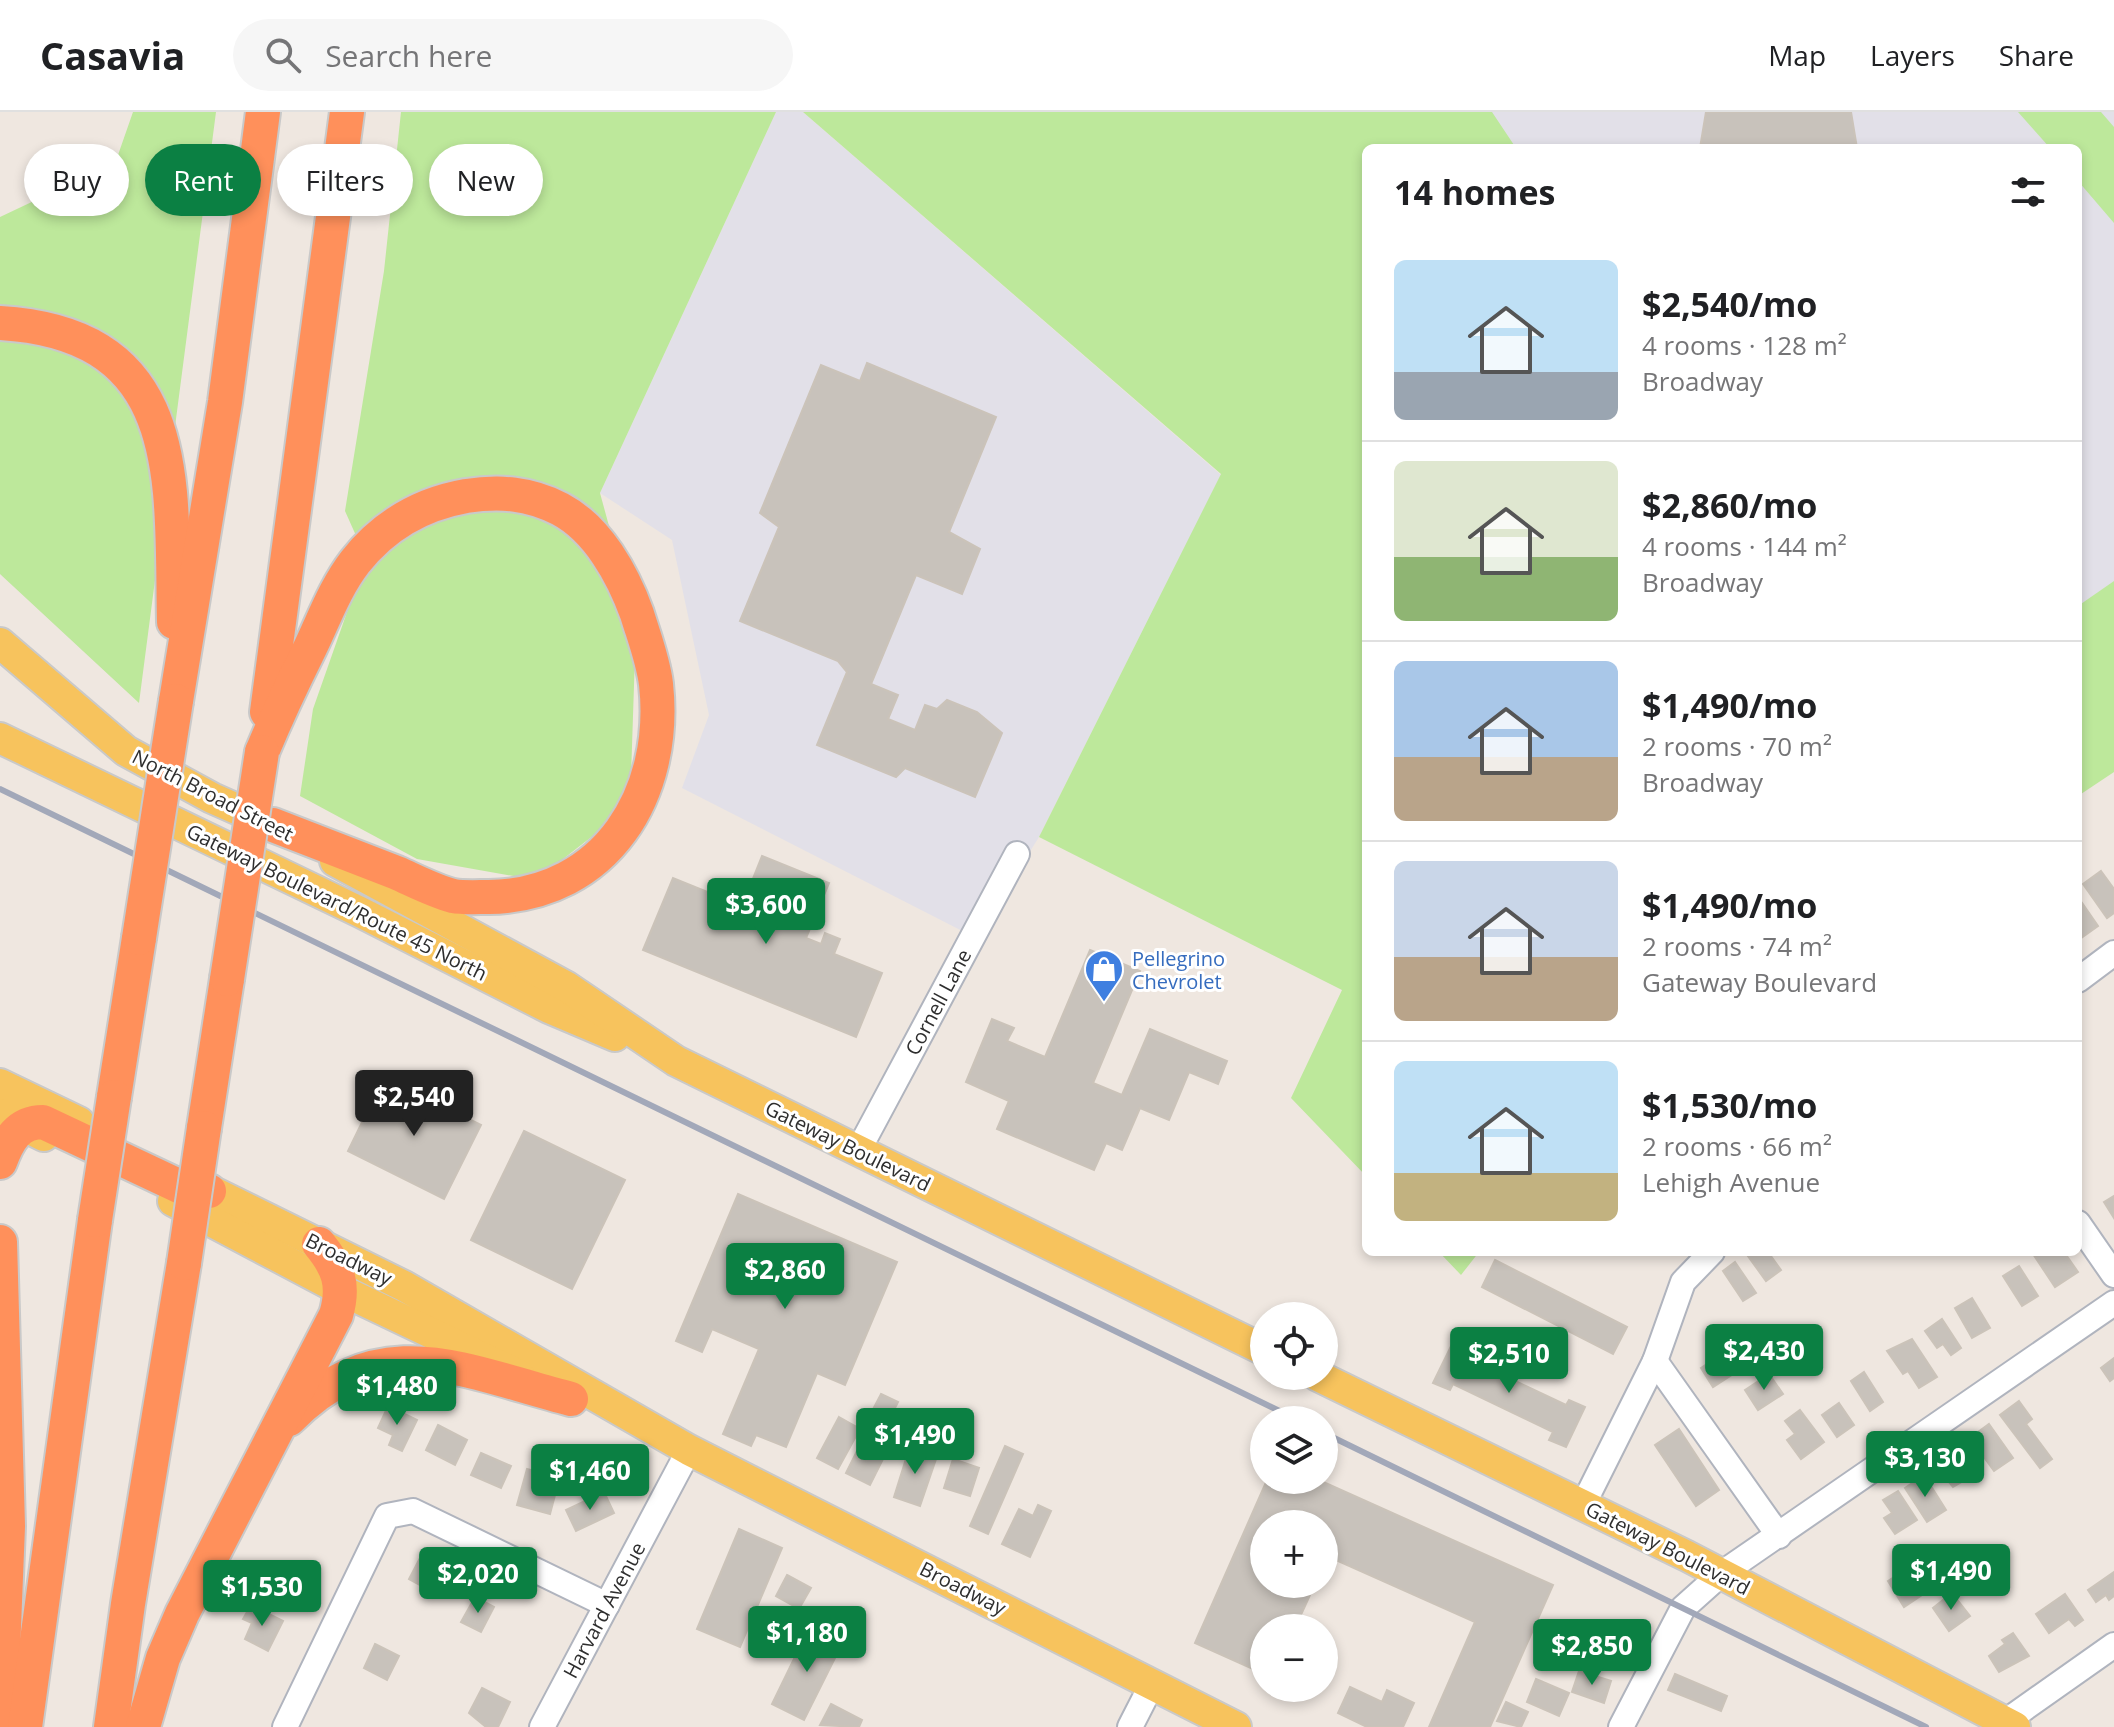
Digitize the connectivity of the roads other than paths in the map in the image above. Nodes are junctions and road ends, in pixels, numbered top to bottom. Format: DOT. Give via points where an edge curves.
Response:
graph roads {
  1 [pos="263,112"];
  2 [pos="347,112"];
  3 [pos="0,323"];
  4 [pos="0,643"];
  5 [pos="176,701"];
  6 [pos="0,738"];
  7 [pos="262,752"];
  8 [pos="273,825"];
  9 [pos="1017,854"];
  10 [pos="444,920"];
  11 [pos="2114,953"];
  12 [pos="2082,977"];
  13 [pos="676,1061"];
  14 [pos="0,1084"];
  15 [pos="12,1120"];
  16 [pos="858,1151"];
  17 [pos="0,1162"];
  18 [pos="209,1191"];
  19 [pos="2082,1229"];
  20 [pos="0,1235"];
  21 [pos="0,1244"];
  22 [pos="319,1244"];
  23 [pos="1708,1256"];
  24 [pos="2114,1275"];
  25 [pos="341,1290"];
  26 [pos="2114,1303"];
  27 [pos="1250,1343"];
  28 [pos="1655,1361"];
  29 [pos="1338,1386"];
  30 [pos="571,1399"];
  31 [pos="270,1440"];
  32 [pos="689,1450"];
  33 [pos="1583,1505"];
  34 [pos="1779,1536"];
  35 [pos="1721,1574"];
  36 [pos="607,1605"];
  37 [pos="2114,1645"];
  38 [pos="1152,1684"];
  39 [pos="2010,1724"];
  40 [pos="0,1727"];
  41 [pos="25,1727"];
  42 [pos="111,1727"];
  43 [pos="143,1727"];
  44 [pos="285,1727"];
  45 [pos="542,1727"];
  46 [pos="1130,1727"];
  47 [pos="1236,1727"];
  48 [pos="1621,1727"];
  1 -- 5 [label="highway" via="220,433"];
  2 -- 7 [label="highway"];
  3 -- 5 [label="highway" via="47,330 90,346 127,373 153,411 164,445 170,496"];
  4 -- 8 [label="main road, North Broad Street" via="126,751"];
  5 -- 41 [label="highway, bridge" via="95,1220"];
  6 -- 13 [label="main road, Gateway Boulevard/Route 45 North" via="549,1008"];
  7 -- 8 [label="highway" via="321,620 354,563 399,520 429,504 485,493 535,498 563,510 620,571 656,685 653,753 633,813 604,854 576,876 537,890 454,896"];
  7 -- 42 [label="highway, bridge"];
  8 -- 10 [label="main road, North Broad Street"];
  9 -- 16 [label="street, Cornell Lane"];
  10 -- 13 [label="main road, Gateway Boulevard" via="567,987"];
  11 -- 12 [label="street"];
  13 -- 16 [label="main road, Gateway Boulevard"];
  14 -- 18 [label="main road, Broadway"];
  15 -- 17 [label="highway" via="14,1133"];
  15 -- 18 [label="highway" via="62,1128 185,1189"];
  15 -- 25 [label="main road, Broadway"];
  16 -- 27 [label="main road, Gateway Boulevard"];
  18 -- 22 [label="main road, Broadway"];
  19 -- 24 [label="street"];
  20 -- 21 [label="highway"];
  21 -- 40 [label="highway" via="8,1526"];
  22 -- 25 [label="highway" via="336,1267"];
  22 -- 32 [label="main road, Broadway" via="404,1286"];
  23 -- 28 [label="street" via="1683,1282"];
  25 -- 30 [label="main road, Broadway"];
  25 -- 31 [label="highway" via="336,1315"];
  26 -- 34 [label="street"];
  28 -- 33 [label="street"];
  28 -- 34 [label="street"];
  29 -- 33 [label="main road, Gateway Boulevard"];
  30 -- 31 [label="highway" via="437,1364 384,1363 358,1370 325,1389"];
  30 -- 32 [label="main road, Broadway"];
  31 -- 43 [label="highway" via="172,1636"];
  32 -- 36 [label="street, Harvard Avenue"];
  32 -- 38 [label="main road, Broadway"];
  33 -- 35 [label="main road, Gateway Boulevard"];
  34 -- 35 [label="street"];
  35 -- 39 [label="main road, Gateway Boulevard"];
  35 -- 48 [label="street" via="1683,1608"];
  36 -- 44 [label="street" via="413,1511 387,1516"];
  36 -- 45 [label="street, Harvard Avenue"];
  37 -- 39 [label="street"];
  38 -- 46 [label="street"];
  38 -- 47 [label="main road, Broadway"];
}
